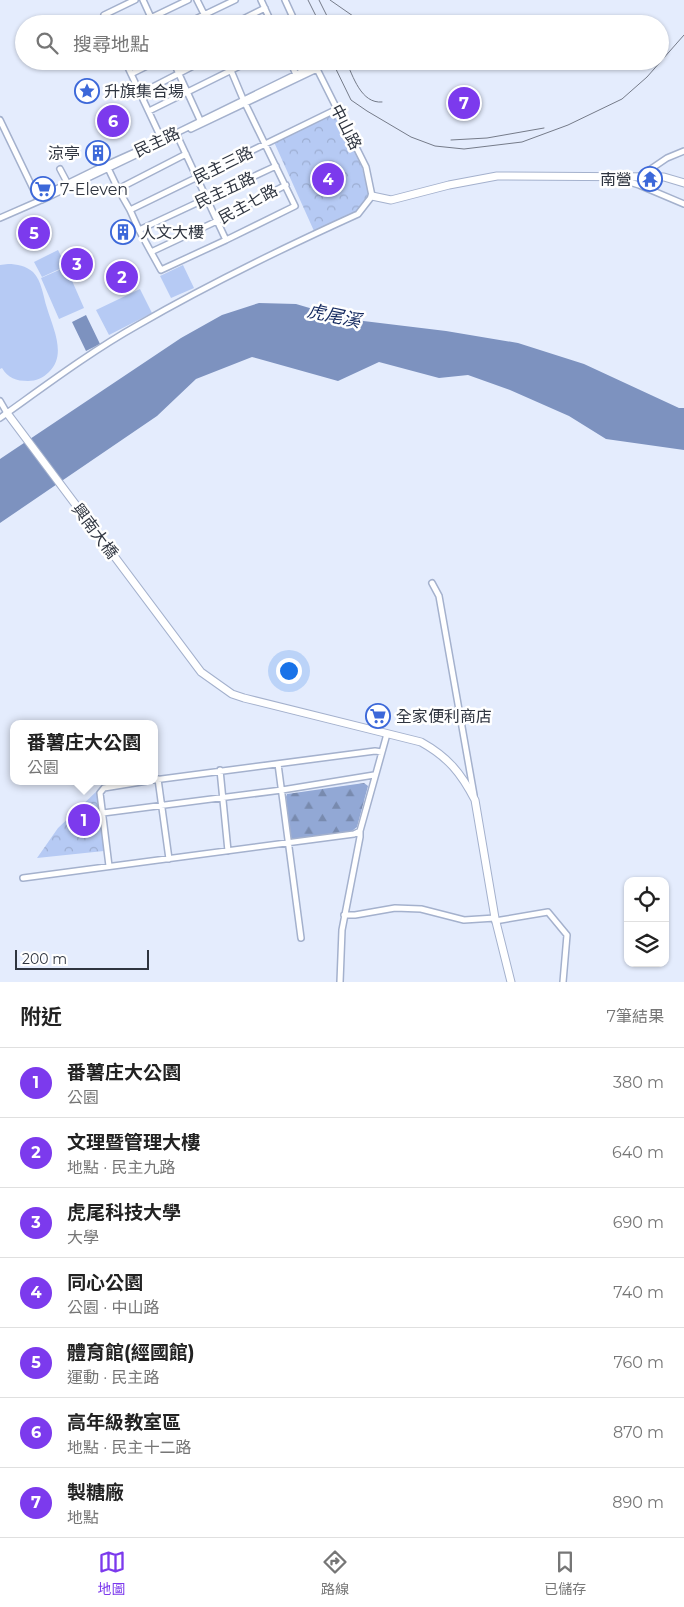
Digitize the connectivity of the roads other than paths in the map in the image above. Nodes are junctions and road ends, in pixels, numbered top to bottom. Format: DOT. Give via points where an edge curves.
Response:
graph roads {
  1 [pos="135,0"];
  2 [pos="143,0"];
  3 [pos="188,0"];
  4 [pos="197,0"];
  5 [pos="235,0"];
  6 [pos="261,0"];
  7 [pos="285,0"];
  8 [pos="265,8"];
  9 [pos="205,14"];
  10 [pos="104,15"];
  11 [pos="150,15"];
  12 [pos="157,15"];
  13 [pos="251,15"];
  14 [pos="268,15"];
  15 [pos="292,15"];
  16 [pos="129,70"];
  17 [pos="139,70"];
  18 [pos="176,70"];
  19 [pos="186,70"];
  20 [pos="232,70"];
  21 [pos="294,70"];
  22 [pos="306,70"];
  23 [pos="318,70"];
  24 [pos="131,74"];
  25 [pos="178,74"];
  26 [pos="296,76"];
  27 [pos="187,91"];
  28 [pos="141,93"];
  29 [pos="244,101"];
  30 [pos="337,109"];
  31 [pos="149,111"];
  32 [pos="0,120"];
  33 [pos="200,120"];
  34 [pos="177,134"];
  35 [pos="162,140"];
  36 [pos="264,144"];
  37 [pos="684,152"];
  38 [pos="186,154"];
  39 [pos="276,166"];
  40 [pos="107,167"];
  41 [pos="60,169"];
  42 [pos="197,177"];
  43 [pos="612,177"];
  44 [pos="639,177"];
  45 [pos="684,183"];
  46 [pos="286,185"];
  47 [pos="69,186"];
  48 [pos="118,189"];
  49 [pos="372,196"];
  50 [pos="207,199"];
  51 [pos="40,201"];
  52 [pos="684,204"];
  53 [pos="130,210"];
  54 [pos="0,218"];
  55 [pos="217,221"];
  56 [pos="139,230"];
  57 [pos="226,240"];
  58 [pos="151,252"];
  59 [pos="0,401"];
  60 [pos="7,413"];
  61 [pos="0,418"];
  62 [pos="432,583"];
  63 [pos="387,734"];
  64 [pos="382,752"];
  65 [pos="278,764"];
  66 [pos="220,770"];
  67 [pos="374,775"];
  68 [pos="158,780"];
  69 [pos="122,785"];
  70 [pos="157,785"];
  71 [pos="282,790"];
  72 [pos="223,797"];
  73 [pos="475,800"];
  74 [pos="162,806"];
  75 [pos="103,813"];
  76 [pos="360,831"];
  77 [pos="288,842"];
  78 [pos="228,851"];
  79 [pos="169,859"];
  80 [pos="109,866"];
  81 [pos="23,878"];
  82 [pos="344,915"];
  83 [pos="495,919"];
  84 [pos="301,938"];
  85 [pos="340,982"];
  86 [pos="511,982"];
  87 [pos="563,982"];
  1 -- 10 [label="street"];
  2 -- 11 [label="street"];
  3 -- 12 [label="street"];
  4 -- 9 [label="street"];
  5 -- 9 [label="street"];
  6 -- 8 [label="street"];
  7 -- 15 [label="street"];
  8 -- 13 [label="street"];
  8 -- 14 [label="street"];
  16 -- 24 [label="street"];
  17 -- 24 [label="street"];
  18 -- 25 [label="street"];
  19 -- 25 [label="street"];
  20 -- 27 [label="street"];
  20 -- 29 [label="street"];
  21 -- 26 [label="street"];
  22 -- 26 [label="street, 民主路"];
  23 -- 30 [label="street, 中山路"];
  24 -- 28 [label="street"];
  25 -- 27 [label="street"];
  25 -- 28 [label="street"];
  26 -- 29 [label="street, 民主路"];
  27 -- 31 [label="street"];
  27 -- 33 [label="street"];
  28 -- 31 [label="street"];
  29 -- 33 [label="street, 民主路"];
  29 -- 34 [label="street"];
  29 -- 36 [label="street"];
  30 -- 36 [label="street, 民主三路"];
  30 -- 49 [label="street, 中山路" via="366,167"];
  31 -- 35 [label="street"];
  32 -- 51 [label="street"];
  33 -- 34 [label="street, 民主路"];
  34 -- 35 [label="street, 民主路"];
  34 -- 38 [label="street"];
  34 -- 40 [label="street"];
  35 -- 40 [label="street, 民主路"];
  36 -- 39 [label="street"];
  36 -- 42 [label="street, 民主三路"];
  37 -- 44 [label="street" via="667,158"];
  38 -- 42 [label="street"];
  38 -- 48 [label="street"];
  39 -- 46 [label="street"];
  39 -- 50 [label="street, 民主五路"];
  40 -- 47 [label="street, 民主路"];
  40 -- 48 [label="street"];
  41 -- 47 [label="street"];
  42 -- 50 [label="street"];
  42 -- 53 [label="street, 民主三路"];
  43 -- 44 [label="street"];
  43 -- 49 [label="street" via="497,176 391,200"];
  43 -- 52 [label="street"];
  44 -- 45 [label="street"];
  46 -- 55 [label="street, 民主七路"];
  46 -- 57 [label="street" via="295,206"];
  47 -- 51 [label="street, 民主路" via="46,194"];
  48 -- 53 [label="street"];
  49 -- 60 [label="street" via="358,214 137,325"];
  50 -- 55 [label="street"];
  50 -- 56 [label="street, 民主五路"];
  51 -- 54 [label="street, 民主路"];
  53 -- 56 [label="street"];
  55 -- 57 [label="street"];
  55 -- 58 [label="street, 民主七路"];
  56 -- 58 [label="street"];
  57 -- 58 [label="street" via="161,270"];
  59 -- 60 [label="street"];
  60 -- 61 [label="street"];
  60 -- 63 [label="street, 興南大橋" via="202,672 232,694"];
  62 -- 73 [label="street" via="439,596"];
  63 -- 64 [label="street"];
  63 -- 73 [label="street, 興南大橋" via="421,742 438,752 448,760"];
  64 -- 65 [label="street"];
  64 -- 67 [label="street"];
  65 -- 66 [label="street"];
  65 -- 71 [label="street"];
  66 -- 68 [label="street"];
  66 -- 72 [label="street"];
  67 -- 71 [label="street"];
  67 -- 76 [label="street"];
  69 -- 75 [label="street" via="104,788 100,793"];
  70 -- 74 [label="street"];
  71 -- 72 [label="street"];
  71 -- 77 [label="street"];
  72 -- 74 [label="street"];
  72 -- 78 [label="street"];
  73 -- 83 [label="street"];
  74 -- 75 [label="street"];
  74 -- 79 [label="street"];
  75 -- 80 [label="street"];
  76 -- 77 [label="street"];
  76 -- 82 [label="street"];
  77 -- 78 [label="street"];
  77 -- 84 [label="street"];
  78 -- 79 [label="street"];
  79 -- 80 [label="street"];
  80 -- 81 [label="street"];
  82 -- 83 [label="street" via="395,908 421,909 464,920"];
  82 -- 85 [label="street"];
  83 -- 86 [label="street"];
  83 -- 87 [label="street" via="548,912 567,935"];
}
